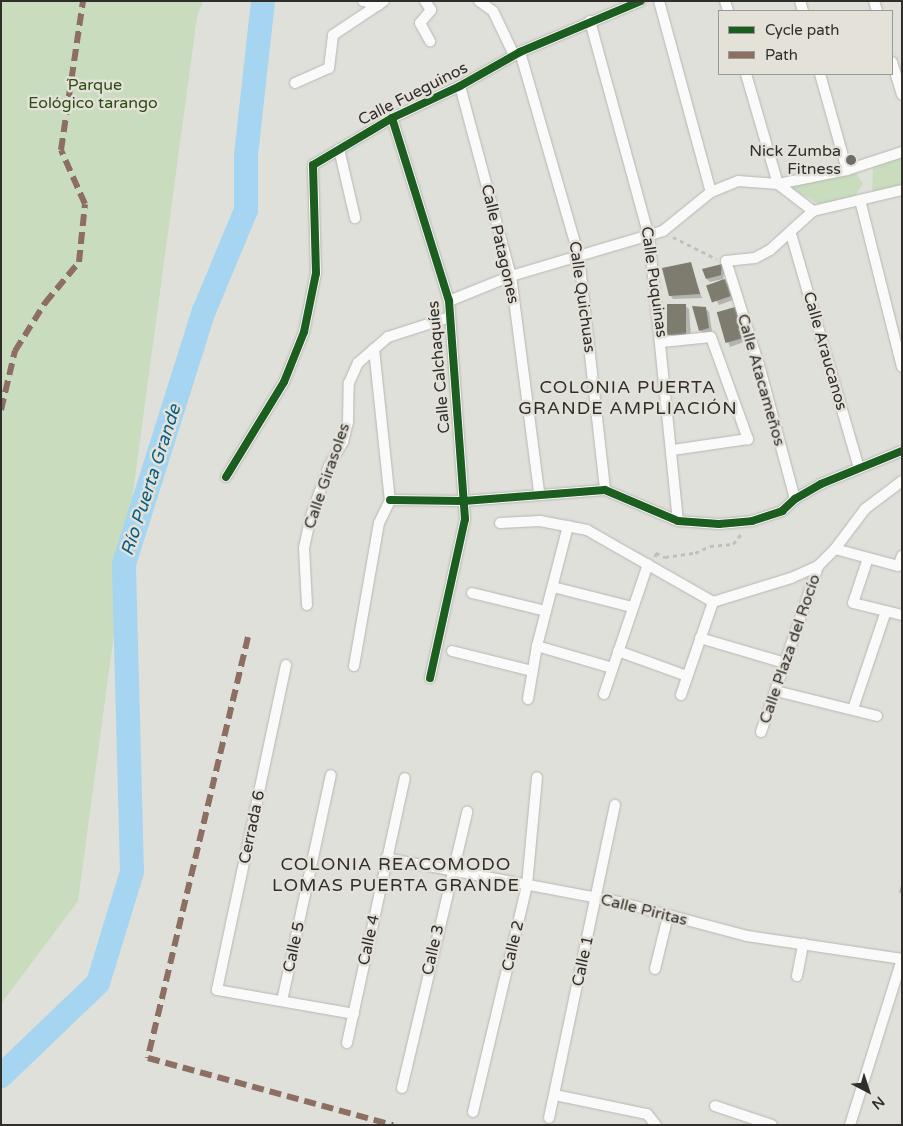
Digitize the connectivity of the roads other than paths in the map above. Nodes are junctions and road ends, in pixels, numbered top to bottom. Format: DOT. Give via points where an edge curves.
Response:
graph roads {
  1 [pos="363,1"];
  2 [pos="425,1"];
  3 [pos="479,1"];
  4 [pos="641,1"];
  5 [pos="659,1"];
  6 [pos="378,3"];
  7 [pos="590,21"];
  8 [pos="430,41"];
  9 [pos="517,53"];
  10 [pos="893,65"];
  11 [pos="746,75"];
  12 [pos="820,75"];
  13 [pos="295,83"];
  14 [pos="460,86"];
  15 [pos="902,95"];
  16 [pos="392,118"];
  17 [pos="339,149"];
  18 [pos="902,152"];
  19 [pos="847,170"];
  20 [pos="778,184"];
  21 [pos="902,190"];
  22 [pos="711,192"];
  23 [pos="860,200"];
  24 [pos="813,211"];
  25 [pos="355,218"];
  26 [pos="791,234"];
  27 [pos="649,236"];
  28 [pos="579,257"];
  29 [pos="511,276"];
  30 [pos="448,301"];
  31 [pos="450,317"];
  32 [pos="662,342"];
  33 [pos="374,349"];
  34 [pos="902,367"];
  35 [pos="673,450"];
  36 [pos="902,451"];
  37 [pos="859,468"];
  38 [pos="226,477"];
  39 [pos="902,481"];
  40 [pos="605,490"];
  41 [pos="539,493"];
  42 [pos="795,499"];
  43 [pos="390,500"];
  44 [pos="464,501"];
  45 [pos="678,520"];
  46 [pos="500,523"];
  47 [pos="568,526"];
  48 [pos="835,549"];
  49 [pos="902,556"];
  50 [pos="868,558"];
  51 [pos="651,565"];
  52 [pos="818,566"];
  53 [pos="553,587"];
  54 [pos="472,593"];
  55 [pos="713,602"];
  56 [pos="307,605"];
  57 [pos="632,607"];
  58 [pos="546,611"];
  59 [pos="886,611"];
  60 [pos="902,615"];
  61 [pos="700,638"];
  62 [pos="537,646"];
  63 [pos="452,651"];
  64 [pos="618,651"];
  65 [pos="785,663"];
  66 [pos="286,664"];
  67 [pos="354,666"];
  68 [pos="612,668"];
  69 [pos="532,671"];
  70 [pos="687,676"];
  71 [pos="430,678"];
  72 [pos="776,691"];
  73 [pos="604,694"];
  74 [pos="681,695"];
  75 [pos="528,699"];
  76 [pos="853,709"];
  77 [pos="877,716"];
  78 [pos="761,732"];
  79 [pos="331,775"];
  80 [pos="405,778"];
  81 [pos="537,778"];
  82 [pos="615,805"];
  83 [pos="467,812"];
  84 [pos="386,858"];
  85 [pos="451,870"];
  86 [pos="527,885"];
  87 [pos="596,898"];
  88 [pos="668,916"];
  89 [pos="803,944"];
  90 [pos="902,959"];
  91 [pos="656,969"];
  92 [pos="797,976"];
  93 [pos="282,1001"];
  94 [pos="354,1014"];
  95 [pos="347,1043"];
  96 [pos="402,1088"];
  97 [pos="555,1095"];
  98 [pos="715,1106"];
  99 [pos="473,1112"];
  100 [pos="550,1118"];
  101 [pos="656,1125"];
  102 [pos="772,1125"];
  103 [pos="850,1125"];
  1 -- 6 [label="street"];
  2 -- 8 [label="street" via="431,10 420,23"];
  3 -- 9 [label="street, Calle Quichuas" via="493,11"];
  4 -- 7 [label="street, Calle Fueguinos"];
  5 -- 22 [label="street"];
  6 -- 13 [label="street" via="333,35 329,68"];
  7 -- 9 [label="street, Calle Fueguinos"];
  7 -- 27 [label="street, Calle Puquinas"];
  9 -- 14 [label="street, Calle Fueguinos"];
  9 -- 28 [label="street, Calle Quichuas"];
  10 -- 15 [label="street"];
  11 -- 20 [label="street"];
  12 -- 19 [label="street"];
  14 -- 16 [label="street, Calle Fueguinos"];
  14 -- 29 [label="street, Calle Patagones"];
  16 -- 17 [label="street, Calle Fueguinos"];
  16 -- 30 [label="street, Calle Calchaquíes"];
  17 -- 25 [label="street"];
  17 -- 38 [label="street, Calle Fueguinos" via="313,165 316,273 304,332 284,382"];
  18 -- 19 [label="street"];
  19 -- 20 [label="street"];
  20 -- 22 [label="street" via="738,181"];
  20 -- 24 [label="street"];
  21 -- 23 [label="street"];
  22 -- 27 [label="street" via="663,231"];
  23 -- 24 [label="street"];
  23 -- 34 [label="street"];
  24 -- 26 [label="street"];
  26 -- 37 [label="street, Calle Araucanos"];
  26 -- 42 [label="street, Calle Atacameños" via="755,258 726,261 759,365"];
  27 -- 28 [label="street"];
  27 -- 32 [label="street, Calle Puquinas"];
  28 -- 29 [label="street"];
  28 -- 40 [label="street, Calle Quichuas"];
  29 -- 30 [label="street"];
  29 -- 41 [label="street, Calle Patagones"];
  30 -- 31 [label="street, Calle Calchaquíes"];
  31 -- 33 [label="street, Calle Girasoles" via="388,337"];
  31 -- 44 [label="street, Calle Calchaquíes"];
  32 -- 35 [label="street, Calle Puquinas"];
  32 -- 35 [label="street" via="710,337 748,439"];
  33 -- 43 [label="street"];
  33 -- 56 [label="street, Calle Girasoles" via="358,363 350,383 348,422 343,442 329,466 310,519 304,548"];
  35 -- 45 [label="street, Calle Puquinas"];
  36 -- 37 [label="street"];
  37 -- 42 [label="street"];
  39 -- 48 [label="street" via="865,508"];
  40 -- 41 [label="street"];
  40 -- 45 [label="street"];
  41 -- 44 [label="street"];
  42 -- 45 [label="street" via="782,511 752,521 719,524"];
  43 -- 44 [label="street"];
  43 -- 67 [label="street" via="379,523"];
  44 -- 71 [label="street, Calle Calchaquíes" via="466,519"];
  46 -- 47 [label="street" via="540,521"];
  47 -- 51 [label="street" via="587,530"];
  47 -- 53 [label="street"];
  48 -- 50 [label="street"];
  48 -- 52 [label="street"];
  49 -- 50 [label="street" via="898,566"];
  50 -- 59 [label="street" via="853,603"];
  51 -- 55 [label="street"];
  51 -- 57 [label="street"];
  52 -- 55 [label="street" via="791,578"];
  52 -- 65 [label="street, Calle Plaza del Rocío"];
  53 -- 57 [label="street"];
  53 -- 58 [label="street"];
  54 -- 58 [label="street"];
  55 -- 61 [label="street"];
  57 -- 64 [label="street"];
  58 -- 62 [label="street"];
  59 -- 60 [label="street"];
  59 -- 76 [label="street"];
  61 -- 65 [label="street"];
  61 -- 70 [label="street"];
  62 -- 68 [label="street"];
  62 -- 69 [label="street"];
  63 -- 69 [label="street"];
  64 -- 68 [label="street"];
  64 -- 70 [label="street"];
  65 -- 72 [label="street, Calle Plaza del Rocío"];
  66 -- 93 [label="street, Cerrada 6" via="217,990"];
  68 -- 73 [label="street"];
  69 -- 75 [label="street"];
  70 -- 74 [label="street"];
  72 -- 76 [label="street"];
  72 -- 78 [label="street, Calle Plaza del Rocío"];
  76 -- 77 [label="street"];
  79 -- 93 [label="street, Calle 5"];
  80 -- 84 [label="street, Calle 4"];
  81 -- 86 [label="street, Calle 2"];
  82 -- 87 [label="street, Calle 1"];
  83 -- 85 [label="street, Calle 3"];
  84 -- 85 [label="street, Calle Piritas"];
  84 -- 94 [label="street, Calle 4"];
  85 -- 86 [label="street, Calle Piritas"];
  85 -- 96 [label="street, Calle 3"];
  86 -- 87 [label="street, Calle Piritas"];
  86 -- 99 [label="street, Calle 2"];
  87 -- 88 [label="street, Calle Piritas"];
  87 -- 97 [label="street, Calle 1"];
  88 -- 89 [label="street, Calle Piritas" via="747,936"];
  88 -- 91 [label="street"];
  89 -- 90 [label="street, Calle Piritas"];
  89 -- 92 [label="street"];
  90 -- 103 [label="street"];
  93 -- 94 [label="street"];
  94 -- 95 [label="street, Calle 4"];
  97 -- 100 [label="street, Calle 1"];
  97 -- 101 [label="street" via="647,1114"];
  98 -- 102 [label="street"];
}
